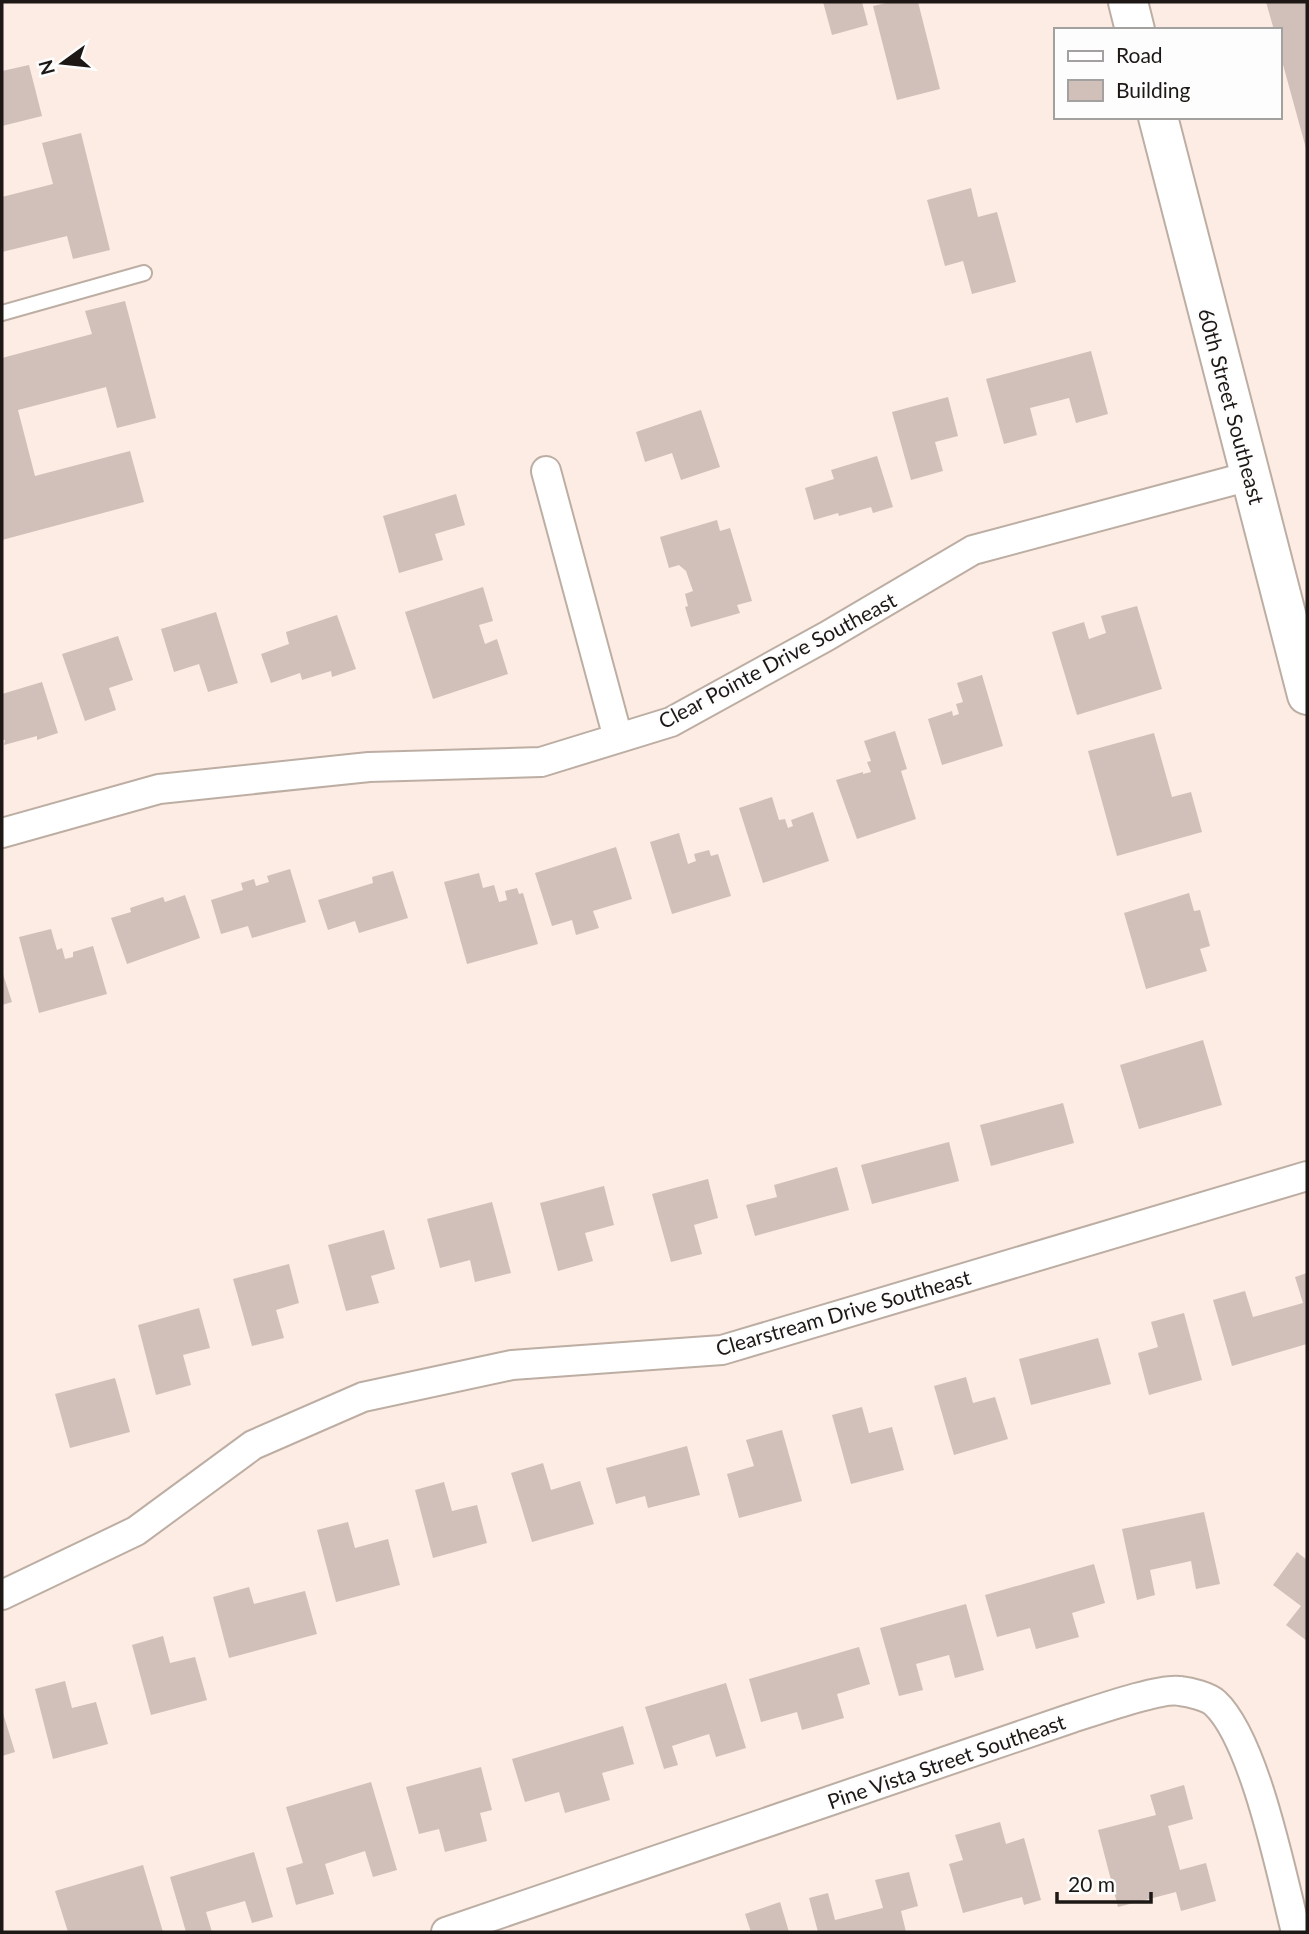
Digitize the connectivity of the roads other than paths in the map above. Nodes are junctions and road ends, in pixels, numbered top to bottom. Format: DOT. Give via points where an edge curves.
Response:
graph roads {
  1 [pos="1128,2"];
  2 [pos="1134,28"];
  3 [pos="1159,119"];
  4 [pos="144,273"];
  5 [pos="2,313"];
  6 [pos="547,471"];
  7 [pos="1251,476"];
  8 [pos="1302,656"];
  9 [pos="1307,695"];
  10 [pos="618,738"];
  11 [pos="2,833"];
  12 [pos="1307,1176"];
  13 [pos="2,1595"];
  14 [pos="446,1932"];
  15 [pos="1297,1932"];
  1 -- 2 [label="main road"];
  3 -- 7 [label="main road, 60th Street Southeast"];
  4 -- 5 [label="lane"];
  6 -- 10 [label="street"];
  7 -- 8 [label="main road, 60th Street Southeast"];
  7 -- 10 [label="street, Clear Pointe Drive Southeast" via="973,550 671,722"];
  8 -- 9 [label="main road, 60th Street Southeast"];
  10 -- 11 [label="street, Clear Pointe Drive Southeast" via="541,762 369,767 159,789"];
  12 -- 13 [label="street, Clearstream Drive Southeast" via="722,1350 512,1365 363,1396 253,1445 136,1531"];
  14 -- 15 [label="street, Pine Vista Street Southeast" via="1072,1718 1178,1690 1214,1701 1234,1730 1256,1782"];
}
